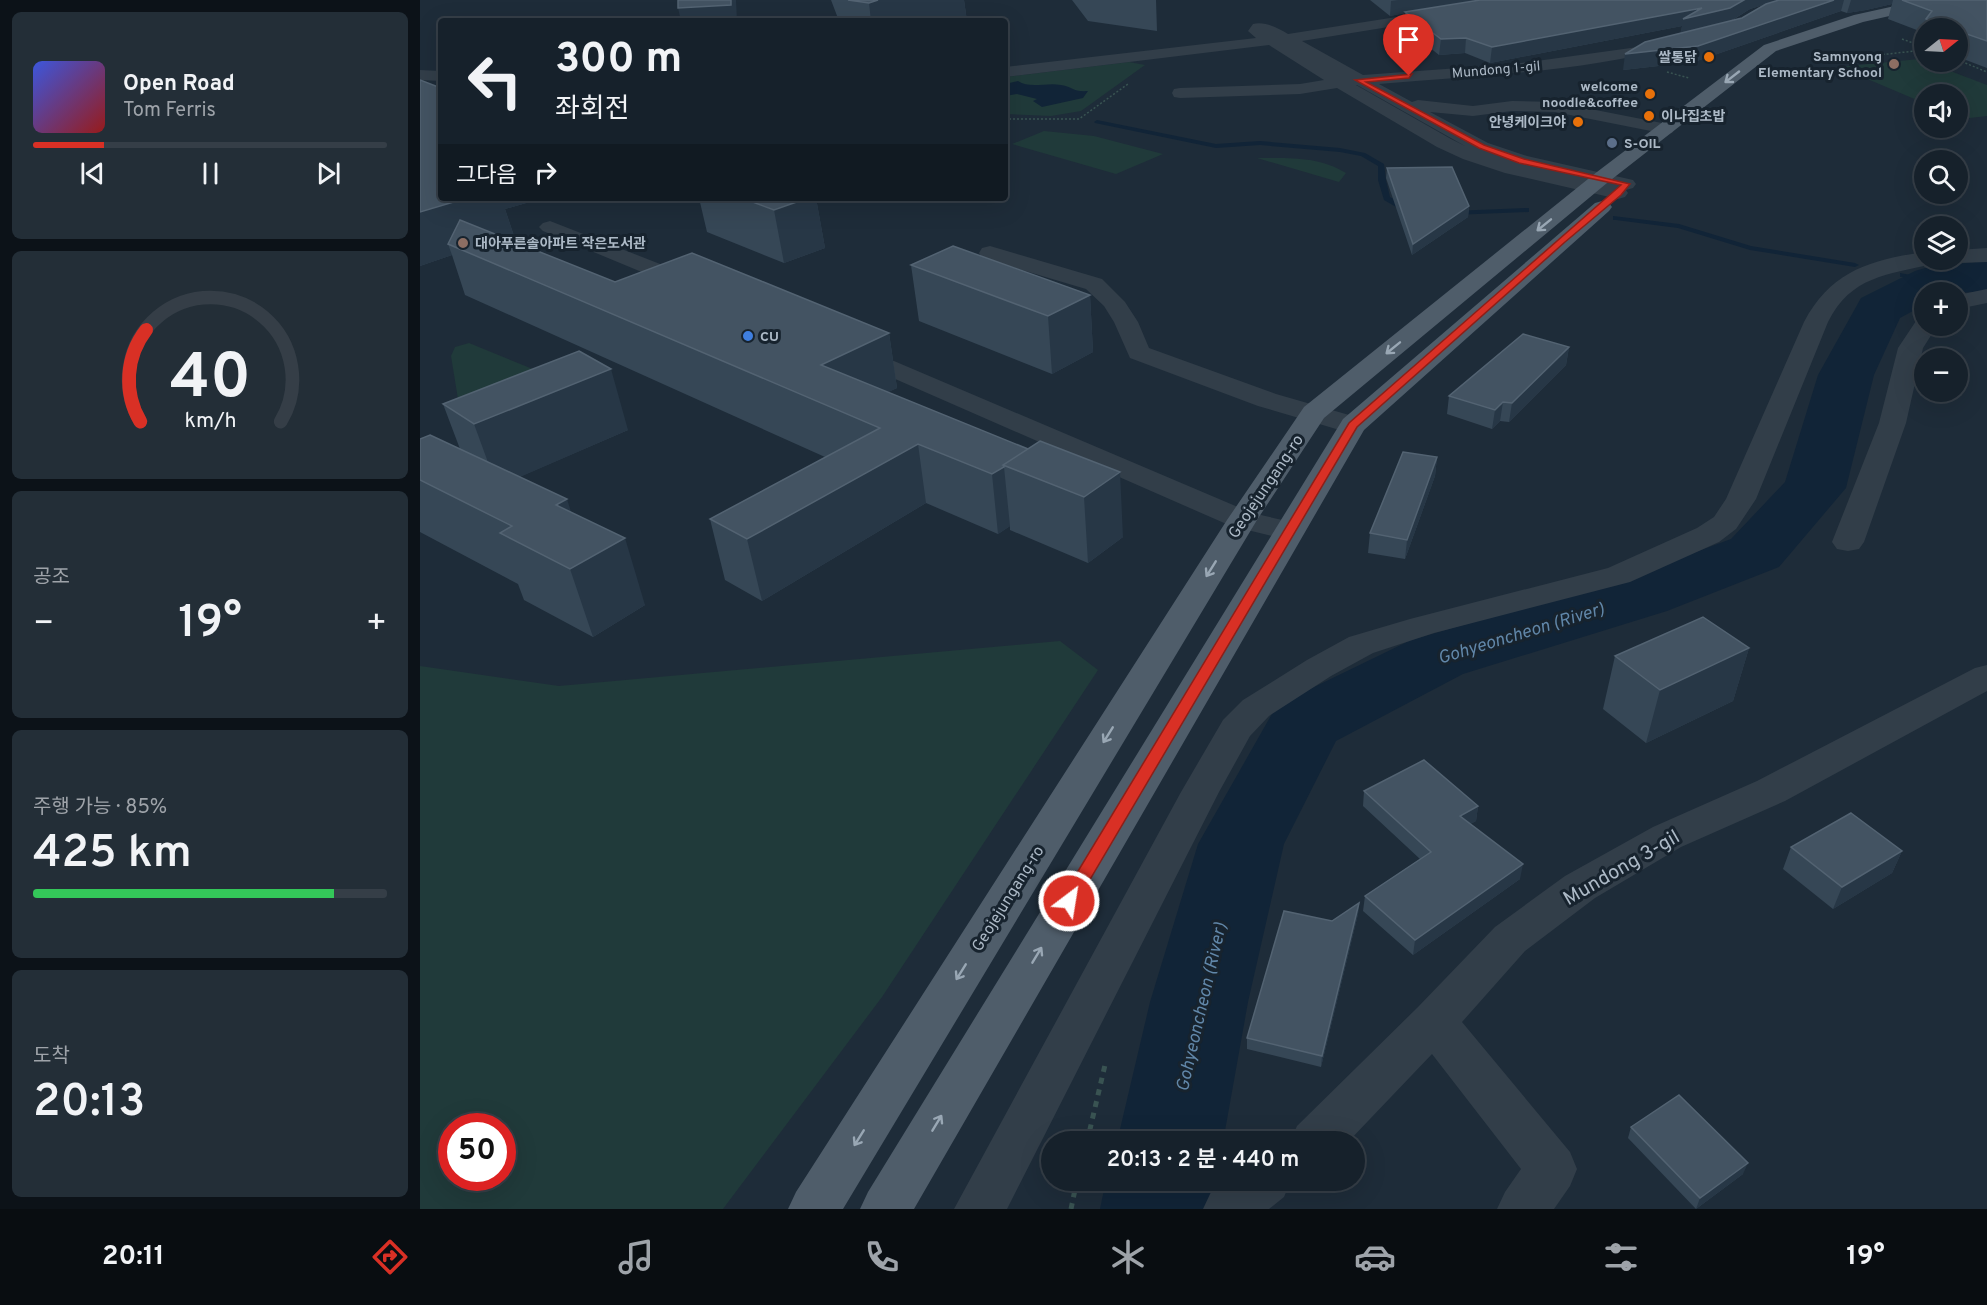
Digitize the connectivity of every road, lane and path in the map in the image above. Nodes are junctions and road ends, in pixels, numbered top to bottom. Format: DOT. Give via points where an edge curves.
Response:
graph roads {
  1 [pos="1495,0"];
  2 [pos="1531,0"];
  3 [pos="1950,2"];
  4 [pos="1274,37"];
  5 [pos="1691,39"];
  6 [pos="1902,39"];
  7 [pos="1914,44"];
  8 [pos="1914,49"];
  9 [pos="1813,62"];
  10 [pos="1968,64"];
  11 [pos="1778,65"];
  12 [pos="1008,66"];
  13 [pos="1008,72"];
  14 [pos="1987,72"];
  15 [pos="420,75"];
  16 [pos="438,76"];
  17 [pos="1762,76"];
  18 [pos="1135,79"];
  19 [pos="1359,80"];
  20 [pos="420,81"];
  21 [pos="438,82"];
  22 [pos="1340,83"];
  23 [pos="1180,93"];
  24 [pos="1399,102"];
  25 [pos="1715,112"];
  26 [pos="1008,119"];
  27 [pos="1666,129"];
  28 [pos="1556,175"];
  29 [pos="1618,178"];
  30 [pos="1569,204"];
  31 [pos="550,227"];
  32 [pos="990,253"];
  33 [pos="1968,255"];
  34 [pos="1987,255"];
  35 [pos="1914,261"];
  36 [pos="710,292"];
  37 [pos="1987,296"];
  38 [pos="1968,300"];
  39 [pos="1917,336"];
  40 [pos="828,340"];
  41 [pos="1314,413"];
  42 [pos="1353,425"];
  43 [pos="1242,520"];
  44 [pos="1289,531"];
  45 [pos="1848,542"];
  46 [pos="1987,676"];
  47 [pos="1434,1021"];
  48 [pos="1326,1131"];
  49 [pos="1075,1191"];
  50 [pos="1252,1191"];
  51 [pos="814,1209"];
  52 [pos="886,1209"];
  53 [pos="980,1209"];
  54 [pos="1071,1209"];
  55 [pos="1229,1209"];
  56 [pos="1523,1209"];
  1 -- 4 [label="street"];
  2 -- 4 [label="street"];
  3 -- 11 [label="main road, Geojejungang-ro" via="1795,53"];
  3 -- 27 [label="main road, Geojejungang-ro, one-way" via="1859,18 1770,48"];
  4 -- 12 [label="street"];
  4 -- 13 [label="street"];
  4 -- 19 [label="street"];
  4 -- 22 [label="street"];
  5 -- 19 [label="street, Mundong 1-gil" via="1638,52 1514,69"];
  6 -- 7 [label="path"];
  8 -- 9 [label="path"];
  10 -- 14 [label="path"];
  15 -- 16 [label="street"];
  17 -- 25 [label="main road"];
  18 -- 26 [label="path" via="1079,119"];
  19 -- 22 [label="street, Mundong 1-gil"];
  19 -- 24 [label="street"];
  20 -- 21 [label="street"];
  22 -- 23 [label="street, Mundong 1-gil" via="1300,89"];
  22 -- 28 [label="street" via="1470,155 1512,169"];
  24 -- 27 [label="street" via="1473,111 1512,106 1555,107"];
  24 -- 28 [label="street" via="1482,147"];
  27 -- 29 [label="main road, Geojejungang-ro"];
  28 -- 29 [label="street"];
  28 -- 29 [label="street" via="1605,168"];
  28 -- 30 [label="street" via="1572,191"];
  29 -- 30 [label="main road, Geojejungang-ro"];
  29 -- 42 [label="main road, Geojejungang-ro" via="1562,240"];
  30 -- 41 [label="main road, Geojejungang-ro, one-way"];
  31 -- 36 [label="street"];
  32 -- 41 [label="street" via="1094,284 1126,322 1138,353"];
  33 -- 34 [label="street"];
  35 -- 53 [label="street" via="1865,274 1843,286 1830,299 1815,322 1741,499 1725,523 1708,536 1619,575 1361,645 1256,708 1236,729 1200,792"];
  37 -- 38 [label="street"];
  39 -- 45 [label="street" via="1906,356 1902,389 1886,443"];
  40 -- 43 [label="street"];
  41 -- 42 [label="street"];
  41 -- 43 [label="main road, Geojejungang-ro"];
  42 -- 44 [label="main road, Geojejungang-ro"];
  43 -- 44 [label="street"];
  43 -- 51 [label="main road, Geojejungang-ro, one-way"];
  52 -- 44 [label="main road, Geojejungang-ro, one-way"];
  46 -- 47 [label="street, Mundong 3-gil" via="1771,791 1668,837 1580,887 1510,939"];
  47 -- 48 [label="street, Mundong 3-gil"];
  47 -- 56 [label="street" via="1552,1169"];
  49 -- 54 [label="path"];
  50 -- 55 [label="street"];
}
